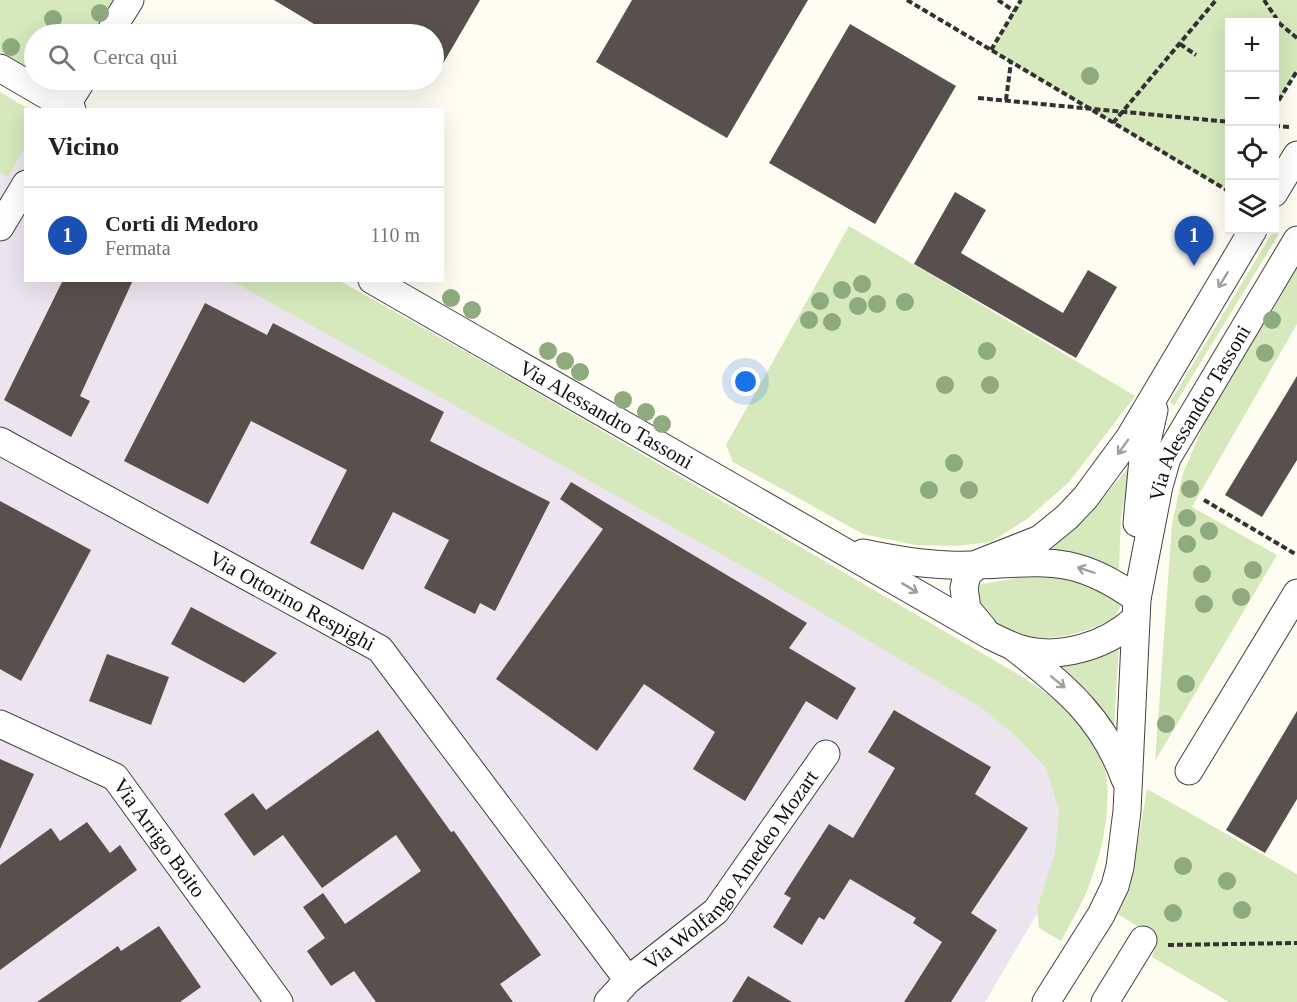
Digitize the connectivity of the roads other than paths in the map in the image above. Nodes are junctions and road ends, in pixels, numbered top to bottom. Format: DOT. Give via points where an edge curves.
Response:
graph roads {
  1 [pos="130,0"];
  2 [pos="116,24"];
  3 [pos="0,68"];
  4 [pos="24,82"];
  5 [pos="38,90"];
  6 [pos="77,90"];
  7 [pos="69,108"];
  8 [pos="1297,155"];
  9 [pos="1279,186"];
  10 [pos="24,187"];
  11 [pos="0,227"];
  12 [pos="1251,234"];
  13 [pos="1297,240"];
  14 [pos="376,282"];
  15 [pos="1161,386"];
  16 [pos="0,441"];
  17 [pos="842,548"];
  18 [pos="979,563"];
  19 [pos="1297,593"];
  20 [pos="1136,609"];
  21 [pos="1012,646"];
  22 [pos="0,724"];
  23 [pos="826,754"];
  24 [pos="1189,771"];
  25 [pos="1127,786"];
  26 [pos="1143,940"];
  27 [pos="628,980"];
  28 [pos="279,1002"];
  29 [pos="608,1002"];
  30 [pos="1046,1002"];
  31 [pos="1105,1002"];
  1 -- 2 [label="street"];
  3 -- 4 [label="street"];
  5 -- 7 [label="street"];
  6 -- 7 [label="street"];
  8 -- 9 [label="street"];
  10 -- 11 [label="street"];
  12 -- 15 [label="street, Via Alessandro Tassoni, one-way"];
  13 -- 20 [label="street, Via Alessandro Tassoni" via="1167,458"];
  14 -- 17 [label="street, Via Alessandro Tassoni"];
  15 -- 18 [label="street, Via Alessandro Tassoni, one-way" via="1110,465 1067,518 1040,539"];
  15 -- 20 [label="street, Via Alessandro Tassoni" via="1138,495"];
  16 -- 27 [label="street, Via Ottorino Respighi" via="380,649"];
  17 -- 18 [label="street, Via Alessandro Tassoni" via="913,562"];
  17 -- 21 [label="street, Via Alessandro Tassoni, one-way"];
  20 -- 18 [label="street, Via Alessandro Tassoni, one-way" via="1110,579 1064,564"];
  18 -- 21 [label="street, Via Alessandro Tassoni" via="967,575 967,609 981,627"];
  19 -- 24 [label="street"];
  20 -- 21 [label="street, Via Alessandro Tassoni" via="1112,636 1065,651 1028,651"];
  20 -- 25 [label="street"];
  21 -- 25 [label="street, one-way" via="1071,693 1098,725 1116,755"];
  22 -- 28 [label="street, Via Arrigo Boito" via="115,777"];
  23 -- 27 [label="street, Via Wolfango Amedeo Mozart" via="716,911"];
  25 -- 30 [label="street" via="1124,844 1115,886"];
  26 -- 31 [label="street"];
  27 -- 29 [label="street, Via Wolfango Amedeo Mozart"];
}
